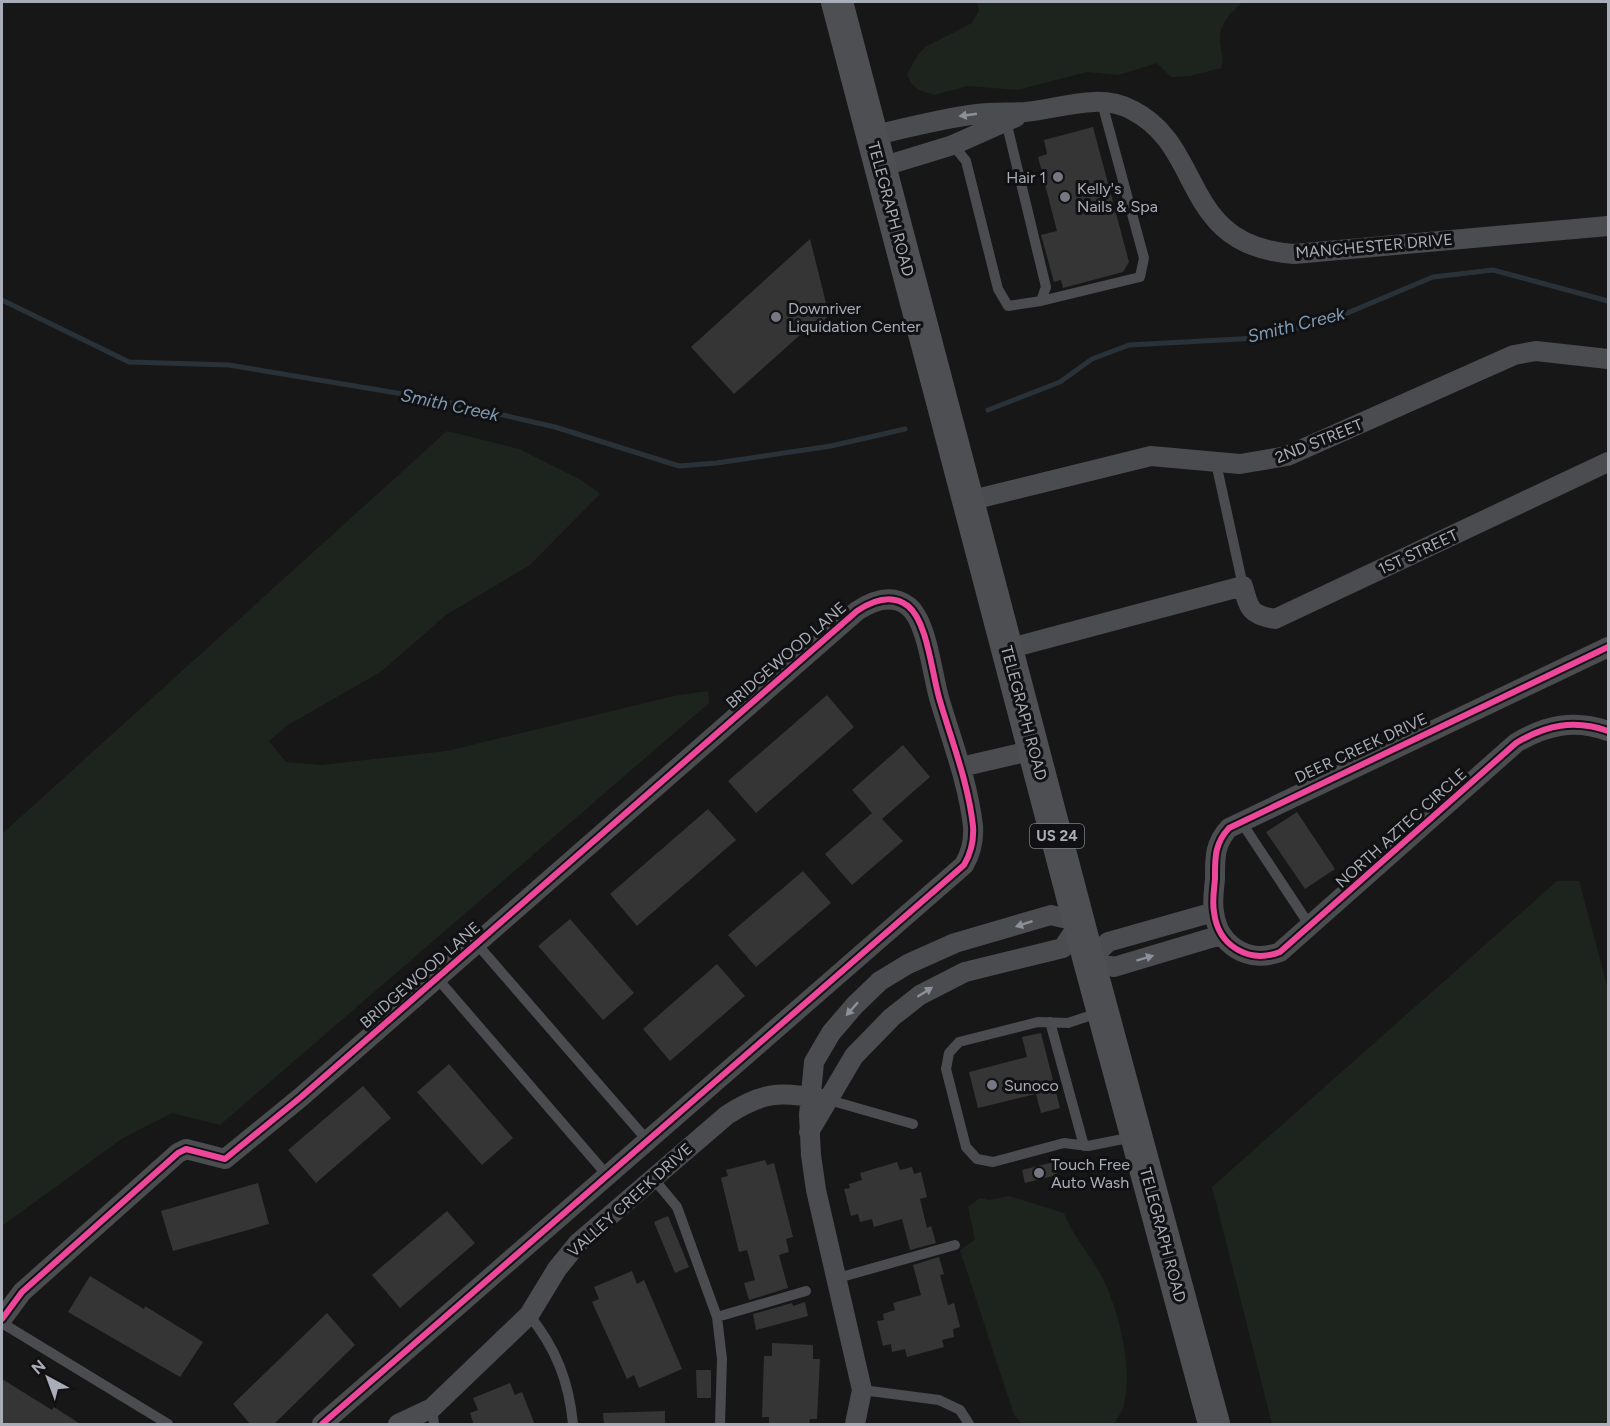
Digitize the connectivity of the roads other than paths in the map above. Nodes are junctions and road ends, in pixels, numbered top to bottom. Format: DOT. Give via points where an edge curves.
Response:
graph roads {
  1 [pos="837,2"];
  2 [pos="1102,103"];
  3 [pos="1027,112"];
  4 [pos="1006,121"];
  5 [pos="872,136"];
  6 [pos="953,146"];
  7 [pos="881,167"];
  8 [pos="1608,226"];
  9 [pos="1041,301"];
  10 [pos="1608,359"];
  11 [pos="1608,462"];
  12 [pos="1216,463"];
  13 [pos="968,501"];
  14 [pos="1243,586"];
  15 [pos="1608,647"];
  16 [pos="1007,649"];
  17 [pos="1608,731"];
  18 [pos="1034,750"];
  19 [pos="962,767"];
  20 [pos="1240,820"];
  21 [pos="1214,912"];
  22 [pos="1080,922"];
  23 [pos="1310,926"];
  24 [pos="1221,935"];
  25 [pos="955,942"];
  26 [pos="476,943"];
  27 [pos="1089,961"];
  28 [pos="966,972"];
  29 [pos="437,978"];
  30 [pos="1103,1012"];
  31 [pos="1050,1022"];
  32 [pos="819,1098"];
  33 [pos="913,1124"];
  34 [pos="1137,1137"];
  35 [pos="647,1140"];
  36 [pos="1084,1146"];
  37 [pos="607,1175"];
  38 [pos="653,1178"];
  39 [pos="955,1245"];
  40 [pos="838,1278"];
  41 [pos="806,1291"];
  42 [pos="529,1315"];
  43 [pos="717,1317"];
  44 [pos="2,1321"];
  45 [pos="862,1390"];
  46 [pos="433,1416"];
  47 [pos="168,1425"];
  48 [pos="322,1425"];
  49 [pos="398,1425"];
  50 [pos="573,1425"];
  51 [pos="720,1425"];
  52 [pos="855,1425"];
  53 [pos="969,1425"];
  54 [pos="1214,1425"];
  1 -- 5 [label="main road, TELEGRAPH ROAD / US 24"];
  2 -- 3 [label="street, MANCHESTER DRIVE" via="1083,102"];
  2 -- 8 [label="street, MANCHESTER DRIVE" via="1131,109 1154,124 1215,219 1236,237 1263,250 1294,254"];
  2 -- 9 [label="lane" via="1144,258 1140,277"];
  3 -- 4 [label="street, MANCHESTER DRIVE"];
  3 -- 5 [label="street, MANCHESTER DRIVE, one-way" via="972,114"];
  4 -- 6 [label="street, MANCHESTER DRIVE"];
  4 -- 9 [label="lane" via="1046,287"];
  5 -- 7 [label="main road, TELEGRAPH ROAD / US 24"];
  6 -- 7 [label="street, MANCHESTER DRIVE"];
  6 -- 9 [label="lane" via="966,161 998,289 1008,306"];
  7 -- 13 [label="main road, TELEGRAPH ROAD / US 24"];
  10 -- 12 [label="street, 2ND STREET" via="1536,351 1514,355 1287,456 1256,464"];
  11 -- 14 [label="street, 1ST STREET" via="1275,619 1258,616 1249,607"];
  12 -- 13 [label="street, 2ND STREET" via="1151,456"];
  12 -- 14 [label="lane, 1ST STREET"];
  13 -- 16 [label="main road, TELEGRAPH ROAD / US 24"];
  14 -- 16 [label="street"];
  15 -- 20 [label="street, DEER CREEK DRIVE"];
  16 -- 18 [label="main road, TELEGRAPH ROAD / US 24"];
  17 -- 23 [label="street, NORTH AZTEC CIRCLE" via="1572,724 1550,726 1516,743"];
  18 -- 19 [label="street"];
  18 -- 22 [label="main road, TELEGRAPH ROAD / US 24"];
  19 -- 26 [label="street, BRIDGEWOOD LANE" via="915,614 896,600 867,604"];
  19 -- 35 [label="street, BRIDGEWOOD LANE" via="973,840 970,855 956,874"];
  20 -- 21 [label="street, DEER CREEK DRIVE" via="1228,828 1215,854"];
  20 -- 23 [label="lane"];
  21 -- 24 [label="street, DEER CREEK DRIVE"];
  21 -- 27 [label="street" via="1108,942"];
  22 -- 25 [label="street, one-way" via="1051,915"];
  22 -- 27 [label="main road, TELEGRAPH ROAD / US 24"];
  22 -- 28 [label="street" via="1063,948"];
  23 -- 24 [label="street, NORTH AZTEC CIRCLE" via="1280,952 1261,957 1242,953"];
  27 -- 24 [label="street, one-way" via="1114,967"];
  25 -- 28 [label="street"];
  25 -- 32 [label="street, one-way" via="880,981 855,1005 831,1033 814,1062"];
  26 -- 29 [label="street, BRIDGEWOOD LANE"];
  26 -- 35 [label="lane"];
  27 -- 30 [label="main road, TELEGRAPH ROAD / US 24"];
  32 -- 28 [label="street, one-way" via="892,1017 920,994"];
  29 -- 37 [label="lane"];
  29 -- 44 [label="street, BRIDGEWOOD LANE" via="225,1159 186,1149 178,1153 22,1292"];
  30 -- 31 [label="lane" via="1068,1023"];
  30 -- 34 [label="main road, TELEGRAPH ROAD / US 24"];
  31 -- 36 [label="lane"];
  31 -- 36 [label="lane" via="959,1042 949,1053 946,1069 966,1147 977,1159 993,1162 1064,1143"];
  32 -- 33 [label="lane"];
  32 -- 38 [label="street, VALLEY CREEK DRIVE" via="790,1092 768,1094 743,1104"];
  32 -- 40 [label="street" via="809,1132 816,1190"];
  34 -- 36 [label="lane"];
  34 -- 54 [label="main road, TELEGRAPH ROAD / US 24"];
  35 -- 37 [label="street, BRIDGEWOOD LANE"];
  37 -- 48 [label="street, BRIDGEWOOD LANE"];
  38 -- 42 [label="street, VALLEY CREEK DRIVE" via="578,1243"];
  38 -- 43 [label="lane" via="677,1207"];
  39 -- 40 [label="lane"];
  40 -- 45 [label="street"];
  41 -- 43 [label="lane"];
  42 -- 46 [label="street, VALLEY CREEK DRIVE"];
  42 -- 50 [label="lane" via="556,1354 570,1397"];
  43 -- 51 [label="lane" via="722,1359"];
  44 -- 47 [label="lane"];
  45 -- 52 [label="street"];
  45 -- 53 [label="lane" via="939,1400 960,1410"];
  46 -- 49 [label="street, VALLEY CREEK DRIVE"];
}
